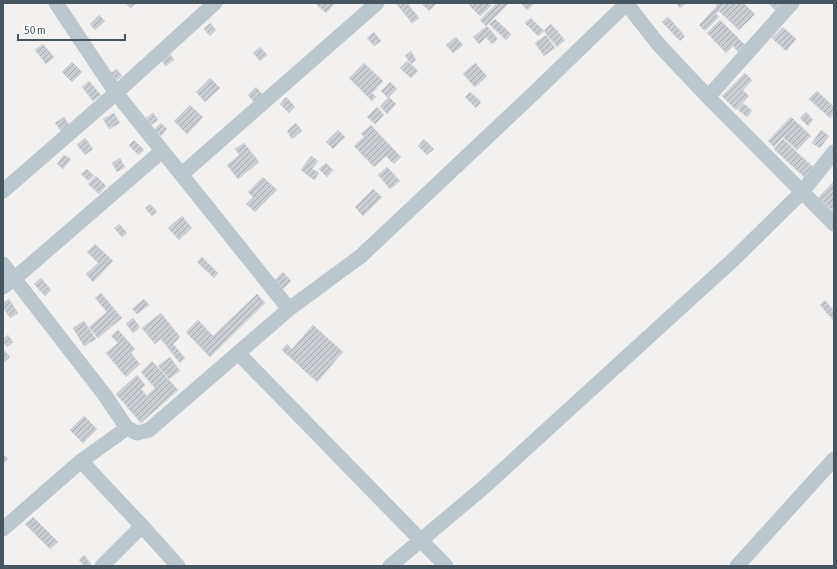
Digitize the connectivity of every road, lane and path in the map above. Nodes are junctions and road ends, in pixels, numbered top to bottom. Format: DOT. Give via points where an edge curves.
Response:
graph roads {
  1 [pos="56,3"];
  2 [pos="215,3"];
  3 [pos="377,3"];
  4 [pos="626,3"];
  5 [pos="792,3"];
  6 [pos="116,93"];
  7 [pos="708,97"];
  8 [pos="162,151"];
  9 [pos="834,152"];
  10 [pos="182,174"];
  11 [pos="3,191"];
  12 [pos="802,192"];
  13 [pos="834,224"];
  14 [pos="3,264"];
  15 [pos="9,283"];
  16 [pos="289,309"];
  17 [pos="238,353"];
  18 [pos="127,428"];
  19 [pos="834,459"];
  20 [pos="81,461"];
  21 [pos="142,526"];
  22 [pos="3,529"];
  23 [pos="421,540"];
  24 [pos="102,566"];
  25 [pos="178,566"];
  26 [pos="390,566"];
  27 [pos="446,566"];
  28 [pos="736,566"];
  1 -- 6 [label="street"];
  2 -- 6 [label="street"];
  3 -- 10 [label="street"];
  4 -- 7 [label="street" via="658,45"];
  4 -- 16 [label="street" via="540,88 361,256"];
  5 -- 7 [label="street"];
  6 -- 8 [label="street"];
  6 -- 11 [label="street"];
  7 -- 12 [label="street"];
  8 -- 10 [label="street"];
  8 -- 15 [label="street"];
  9 -- 12 [label="street"];
  10 -- 16 [label="street"];
  12 -- 13 [label="street"];
  12 -- 23 [label="street" via="664,323 483,488"];
  14 -- 15 [label="street"];
  15 -- 18 [label="street" via="104,394"];
  16 -- 17 [label="street"];
  17 -- 18 [label="street" via="149,430 137,433"];
  17 -- 23 [label="street"];
  18 -- 20 [label="street"];
  19 -- 28 [label="street"];
  20 -- 21 [label="street"];
  20 -- 22 [label="street"];
  21 -- 24 [label="street"];
  21 -- 25 [label="street"];
  23 -- 26 [label="street"];
  23 -- 27 [label="street"];
}
